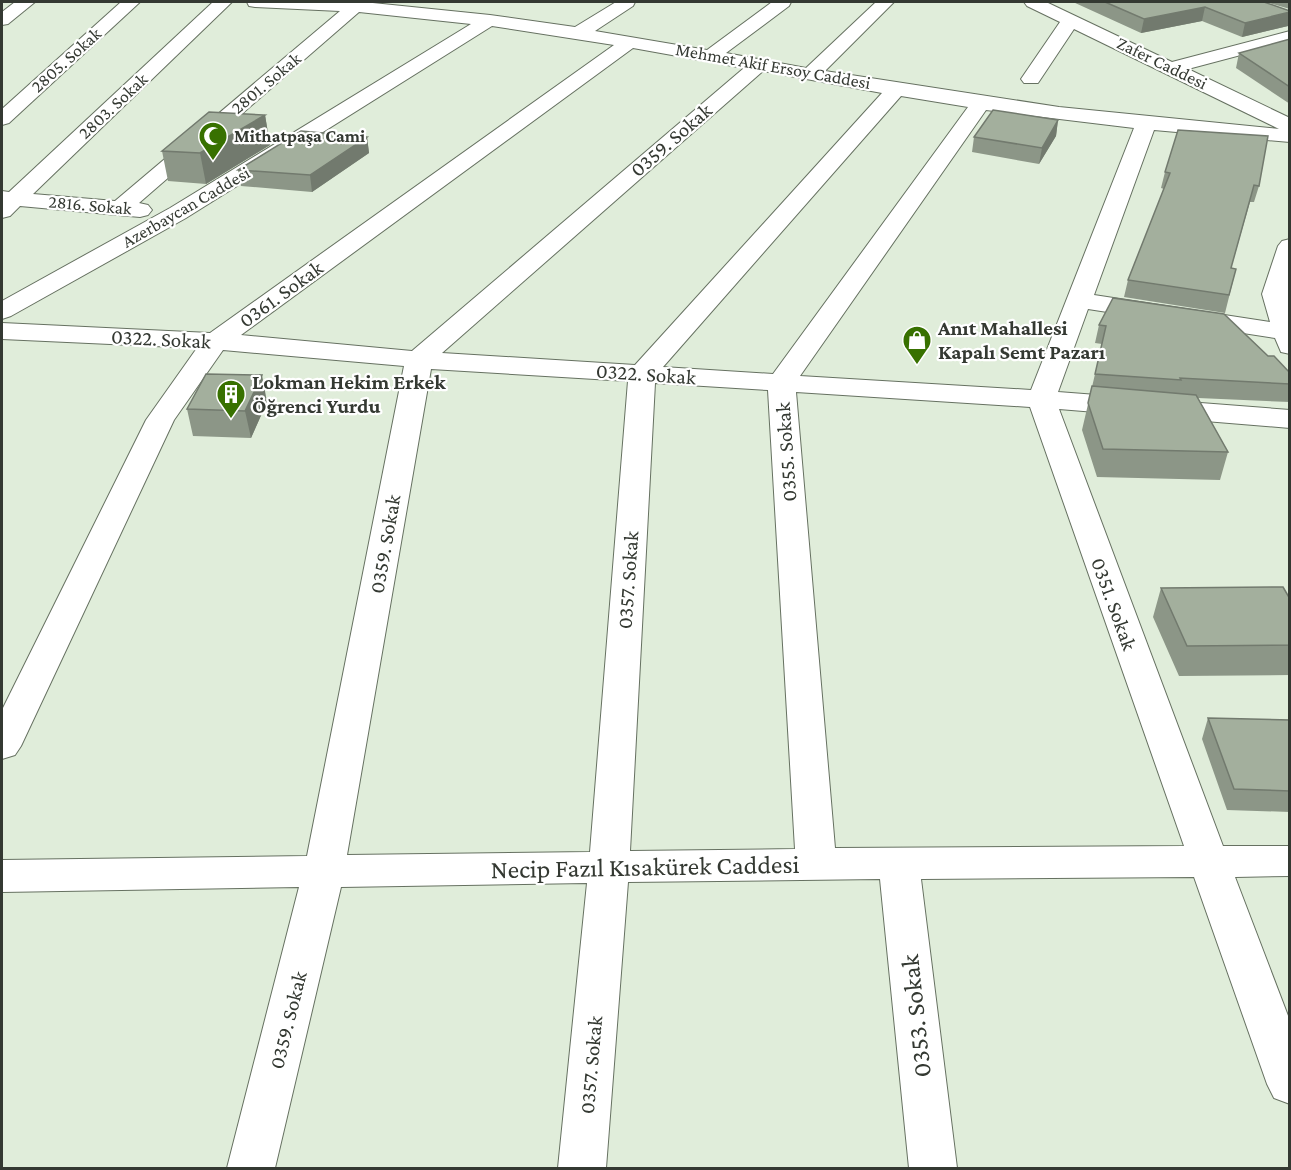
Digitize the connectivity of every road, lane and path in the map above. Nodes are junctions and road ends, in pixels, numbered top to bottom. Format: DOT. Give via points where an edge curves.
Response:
graph roads {
  1 [pos="2,2"];
  2 [pos="12,2"];
  3 [pos="26,2"];
  4 [pos="131,2"];
  5 [pos="223,2"];
  6 [pos="255,2"];
  7 [pos="307,2"];
  8 [pos="627,2"];
  9 [pos="783,2"];
  10 [pos="886,2"];
  11 [pos="1033,2"];
  12 [pos="357,5"];
  13 [pos="419,6"];
  14 [pos="2,20"];
  15 [pos="490,20"];
  16 [pos="1070,20"];
  17 [pos="580,32"];
  18 [pos="1290,36"];
  19 [pos="631,41"];
  20 [pos="712,55"];
  21 [pos="759,64"];
  22 [pos="1172,68"];
  23 [pos="812,73"];
  24 [pos="1031,79"];
  25 [pos="897,88"];
  26 [pos="981,103"];
  27 [pos="2,119"];
  28 [pos="1146,125"];
  29 [pos="1290,126"];
  30 [pos="207,132"];
  31 [pos="243,134"];
  32 [pos="267,136"];
  33 [pos="1290,136"];
  34 [pos="302,138"];
  35 [pos="6,202"];
  36 [pos="120,208"];
  37 [pos="178,213"];
  38 [pos="1290,246"];
  39 [pos="1079,300"];
  40 [pos="2,311"];
  41 [pos="2,331"];
  42 [pos="1287,339"];
  43 [pos="216,341"];
  44 [pos="419,359"];
  45 [pos="642,374"];
  46 [pos="781,383"];
  47 [pos="1041,399"];
  48 [pos="1290,419"];
  49 [pos="2,746"];
  50 [pos="1290,861"];
  51 [pos="1208,862"];
  52 [pos="816,864"];
  53 [pos="899,864"];
  54 [pos="609,868"];
  55 [pos="324,871"];
  56 [pos="2,876"];
  57 [pos="1290,1084"];
  58 [pos="251,1168"];
  59 [pos="582,1168"];
  60 [pos="933,1168"];
  1 -- 2 [label="street"];
  3 -- 14 [label="street"];
  4 -- 27 [label="street, 2805. Sokak"];
  5 -- 35 [label="street, 2803. Sokak"];
  6 -- 7 [label="street, Mehmet Akif Ersoy Caddesi"];
  7 -- 12 [label="street, Mehmet Akif Ersoy Caddesi"];
  8 -- 17 [label="street"];
  9 -- 20 [label="street"];
  10 -- 23 [label="street"];
  11 -- 16 [label="street, Zafer Caddesi"];
  12 -- 13 [label="street, Mehmet Akif Ersoy Caddesi"];
  12 -- 30 [label="street, 2801. Sokak"];
  13 -- 15 [label="street, Mehmet Akif Ersoy Caddesi"];
  15 -- 17 [label="street, Mehmet Akif Ersoy Caddesi" via="526,17"];
  15 -- 34 [label="street, Azerbaycan Caddesi"];
  16 -- 22 [label="street, Zafer Caddesi"];
  16 -- 24 [label="street"];
  17 -- 19 [label="street, Mehmet Akif Ersoy Caddesi"];
  18 -- 22 [label="street"];
  19 -- 20 [label="street, Mehmet Akif Ersoy Caddesi"];
  19 -- 43 [label="street, 0361. Sokak"];
  20 -- 21 [label="street, Mehmet Akif Ersoy Caddesi"];
  21 -- 23 [label="street, Mehmet Akif Ersoy Caddesi"];
  21 -- 44 [label="street, 0359. Sokak"];
  22 -- 29 [label="street, Zafer Caddesi"];
  23 -- 25 [label="street, Mehmet Akif Ersoy Caddesi"];
  25 -- 26 [label="street, Mehmet Akif Ersoy Caddesi"];
  25 -- 45 [label="street"];
  26 -- 28 [label="street, Mehmet Akif Ersoy Caddesi"];
  26 -- 46 [label="street, 0355. Sokak"];
  28 -- 33 [label="street, Mehmet Akif Ersoy Caddesi"];
  28 -- 39 [label="street"];
  30 -- 31 [label="street"];
  30 -- 36 [label="street, 2801. Sokak"];
  32 -- 34 [label="street"];
  34 -- 37 [label="street, Azerbaycan Caddesi"];
  35 -- 36 [label="street, 2816. Sokak"];
  36 -- 37 [label="street, 2816. Sokak"];
  37 -- 40 [label="street, Azerbaycan Caddesi"];
  38 -- 42 [label="street" via="1275,294"];
  39 -- 42 [label="street"];
  39 -- 47 [label="street"];
  41 -- 43 [label="street, 0322. Sokak"];
  43 -- 44 [label="street, 0322. Sokak"];
  43 -- 49 [label="street, 0361. Sokak" via="160,420"];
  44 -- 45 [label="street, 0322. Sokak"];
  44 -- 55 [label="street, 0359. Sokak"];
  45 -- 46 [label="street, 0322. Sokak"];
  45 -- 54 [label="street, 0357. Sokak"];
  46 -- 47 [label="street, 0322. Sokak"];
  46 -- 52 [label="street, 0355. Sokak"];
  47 -- 48 [label="street, 0322. Sokak"];
  47 -- 51 [label="street, 0351. Sokak"];
  50 -- 51 [label="street, Necip Fazıl Kısakürek Caddesi"];
  51 -- 53 [label="street, Necip Fazıl Kısakürek Caddesi"];
  51 -- 57 [label="street, 0351. Sokak"];
  52 -- 53 [label="street, Necip Fazıl Kısakürek Caddesi"];
  52 -- 54 [label="street, Necip Fazıl Kısakürek Caddesi"];
  53 -- 60 [label="street, 0353. Sokak"];
  54 -- 55 [label="street, Necip Fazıl Kısakürek Caddesi"];
  54 -- 59 [label="street, 0357. Sokak"];
  55 -- 56 [label="street, Necip Fazıl Kısakürek Caddesi"];
  55 -- 58 [label="street, 0359. Sokak"];
}
